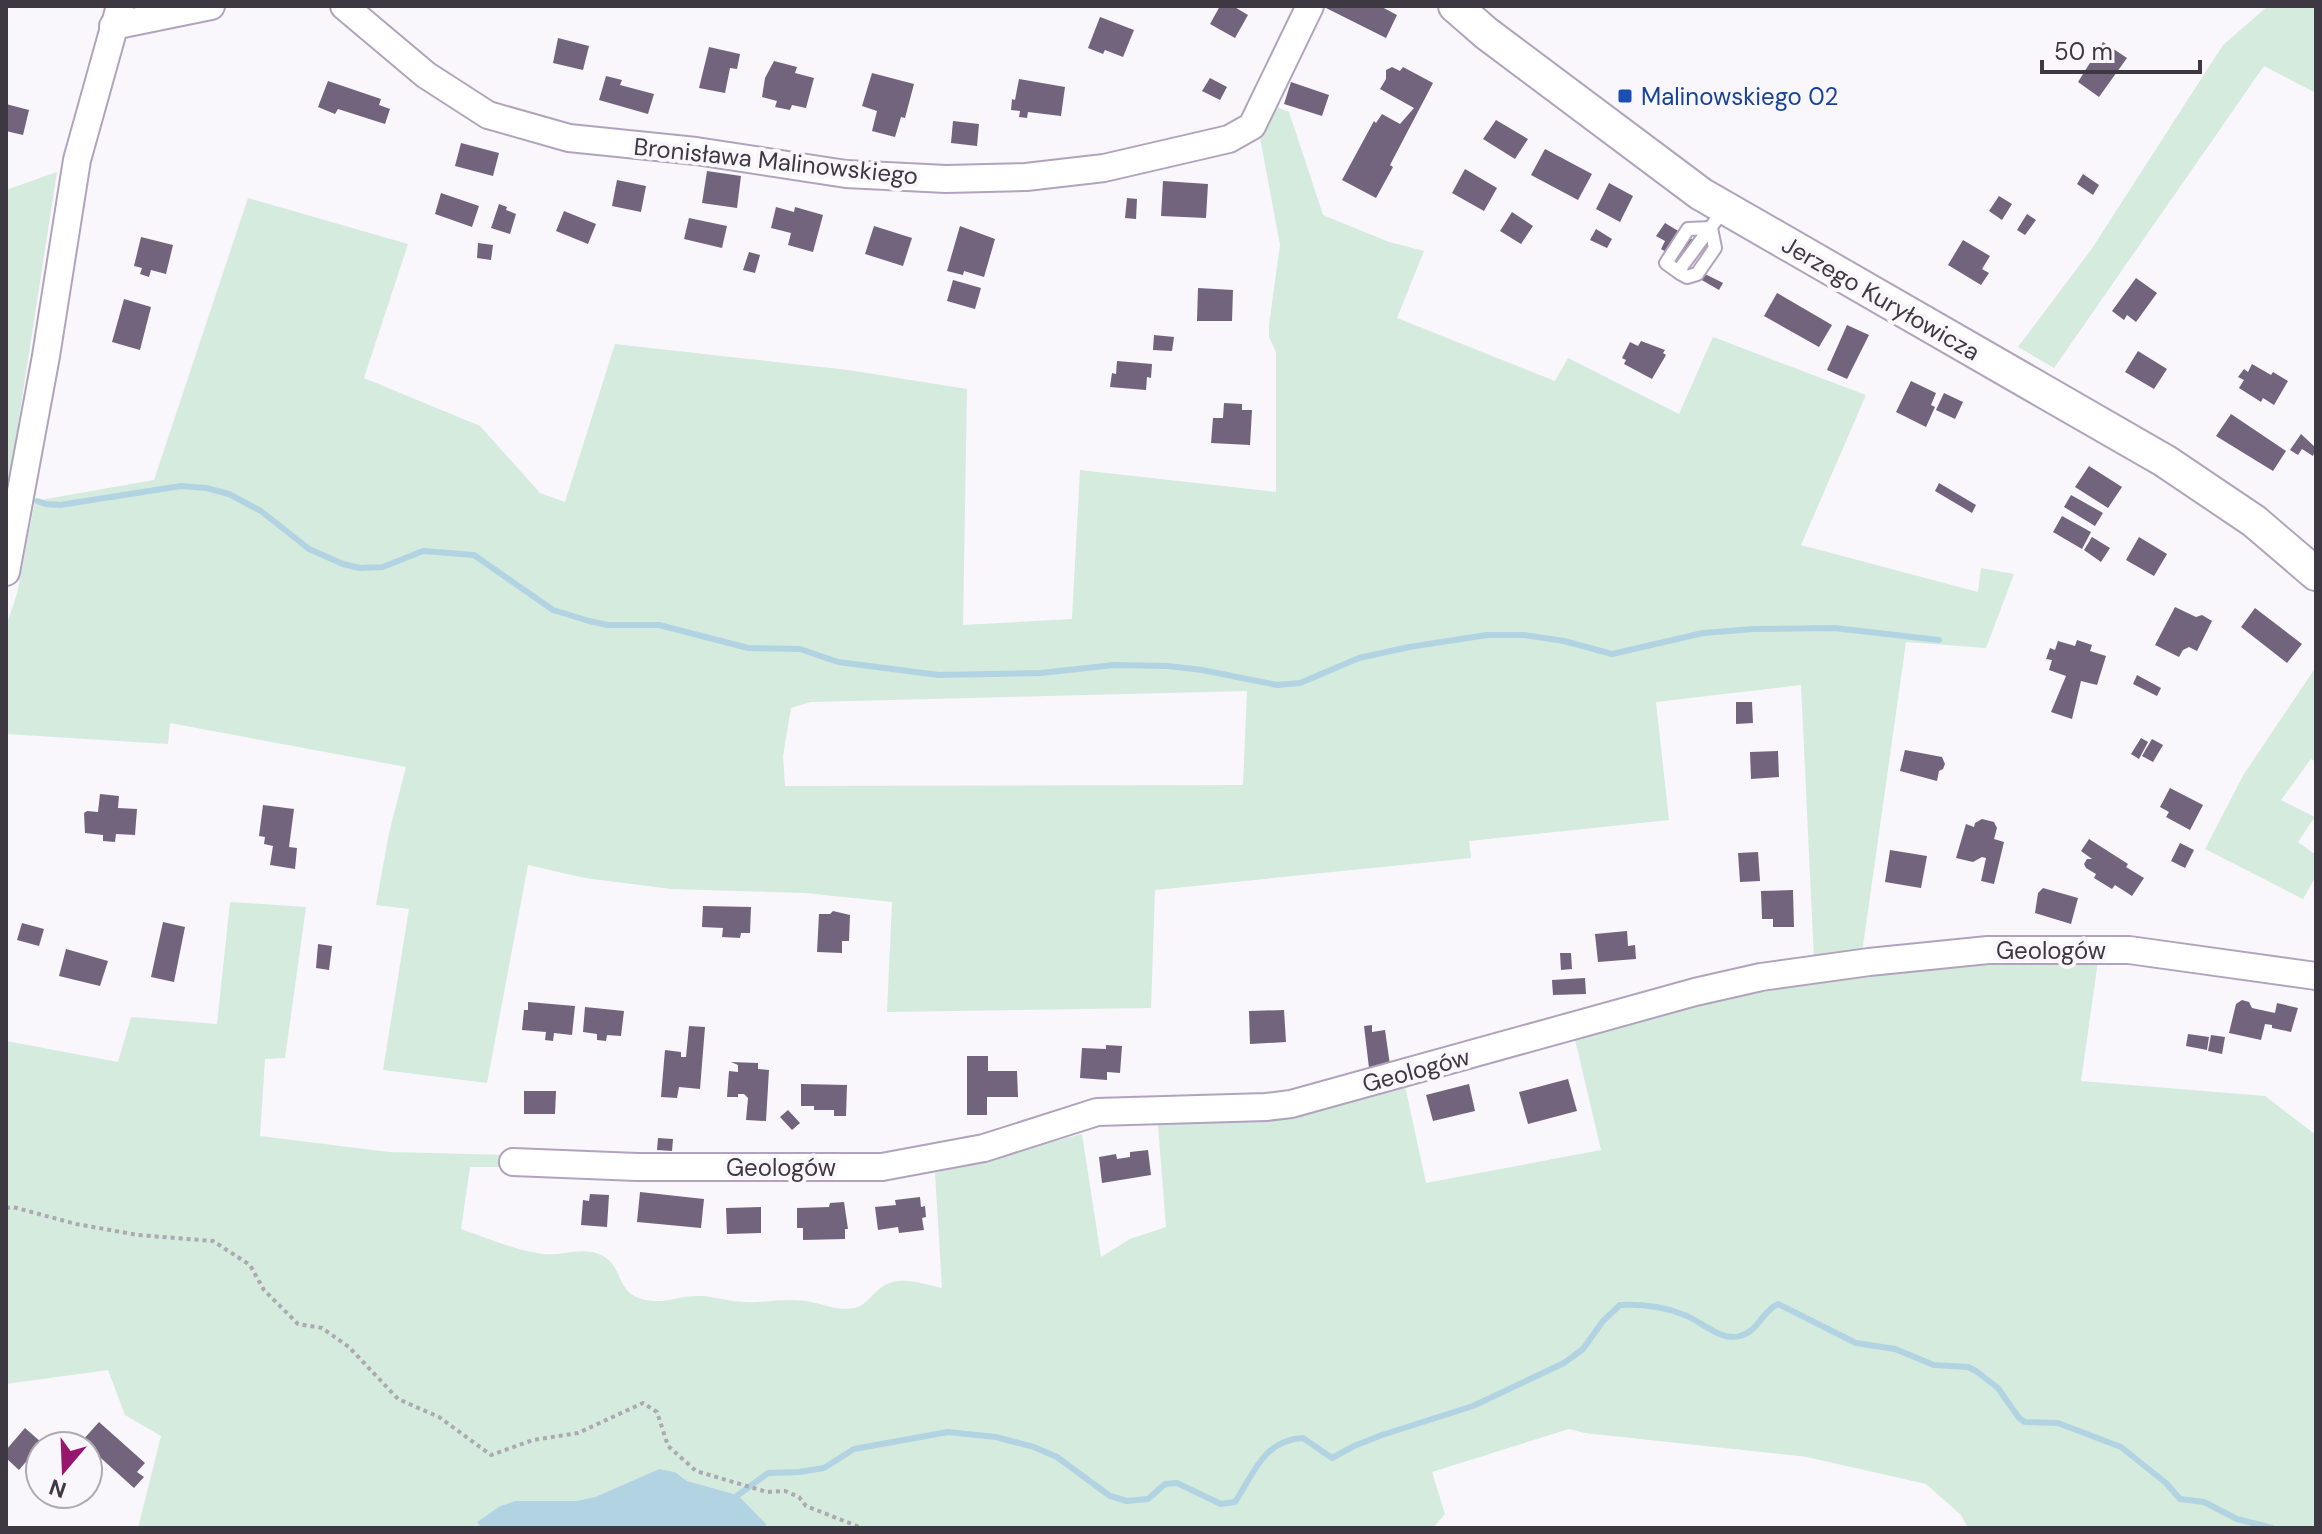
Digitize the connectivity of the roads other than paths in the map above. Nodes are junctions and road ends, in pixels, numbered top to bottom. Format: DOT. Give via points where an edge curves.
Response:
graph roads {
  1 [pos="211,6"];
  2 [pos="344,6"];
  3 [pos="1310,6"];
  4 [pos="1455,6"];
  5 [pos="116,16"];
  6 [pos="1718,218"];
  7 [pos="6,572"];
  8 [pos="2316,574"];
  9 [pos="2316,976"];
  10 [pos="513,1162"];
  1 -- 5 [label="street"];
  2 -- 3 [label="street, Bronisława Malinowskiego" via="426,75 488,115 569,138 846,174 946,179 1104,168 1229,139 1252,126"];
  4 -- 6 [label="street, Jerzego Kuryłowicza"];
  5 -- 7 [label="street" via="77,160"];
  6 -- 6 [label="lane" via="1715,248 1697,274 1687,277 1666,263 1688,229"];
  6 -- 8 [label="street, Jerzego Kuryłowicza" via="2165,461 2254,521"];
  9 -- 10 [label="street, Geologów" via="2129,950 1988,950 1869,962 1695,992 1291,1104 1097,1112 984,1148 882,1167"];
}
